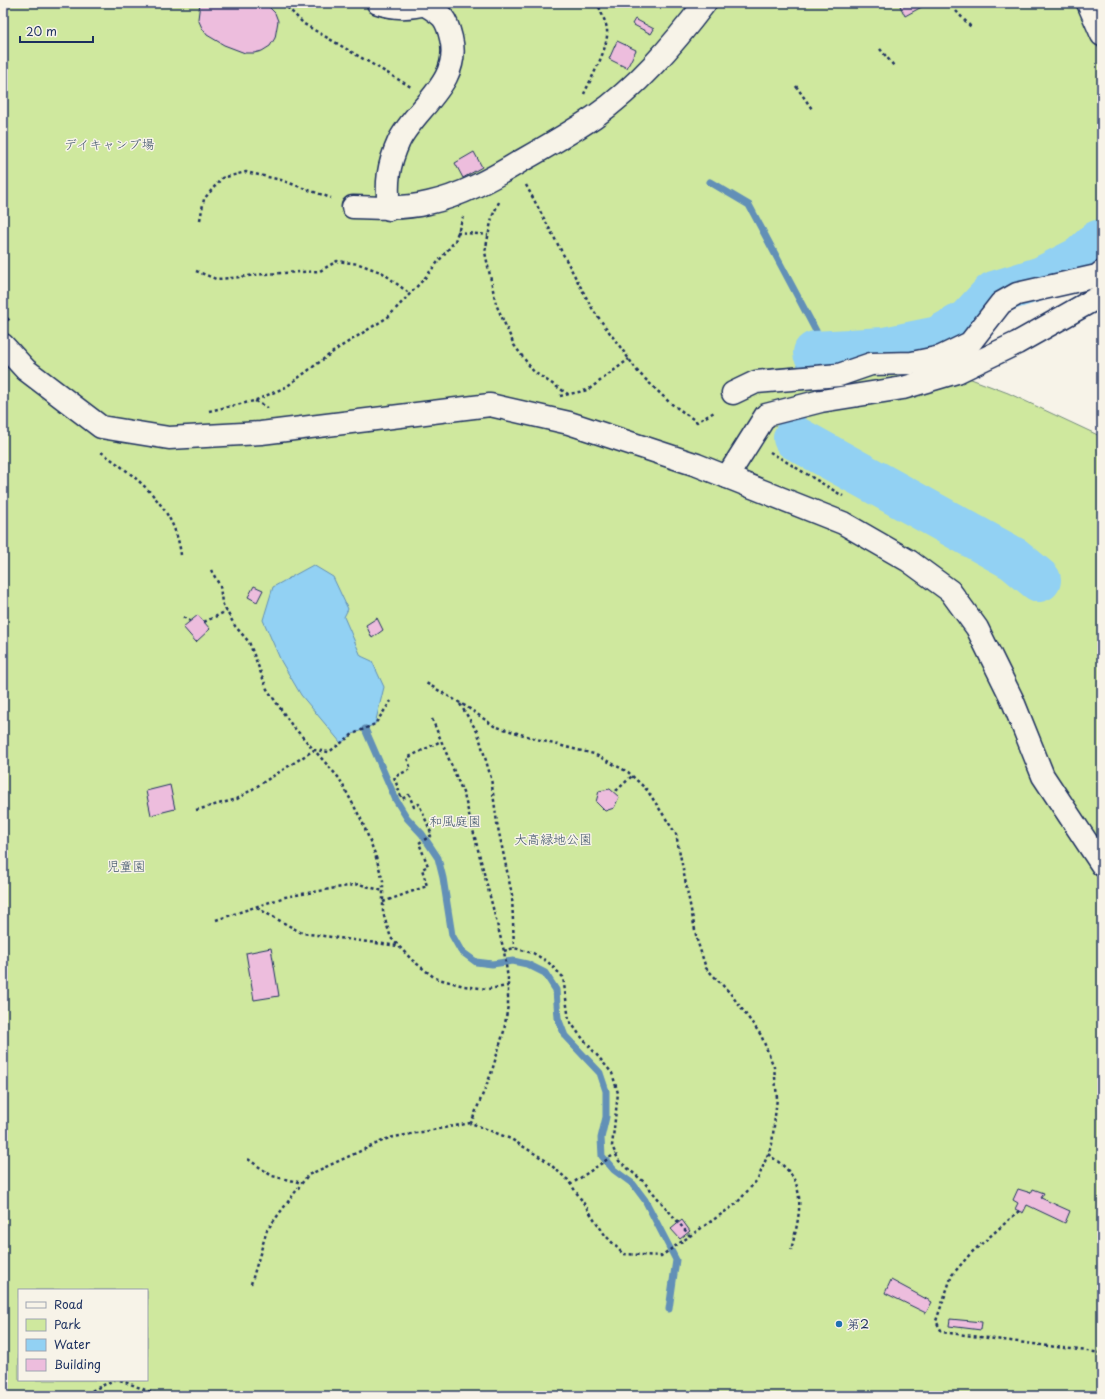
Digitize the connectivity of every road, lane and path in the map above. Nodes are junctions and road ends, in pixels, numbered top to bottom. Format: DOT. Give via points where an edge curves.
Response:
graph roads {
  1 [pos="283,3"];
  2 [pos="378,3"];
  3 [pos="598,3"];
  4 [pos="705,3"];
  5 [pos="1088,3"];
  6 [pos="426,4"];
  7 [pos="956,11"];
  8 [pos="971,27"];
  9 [pos="1102,35"];
  10 [pos="880,49"];
  11 [pos="894,66"];
  12 [pos="796,86"];
  13 [pos="582,97"];
  14 [pos="432,99"];
  15 [pos="812,109"];
  16 [pos="516,165"];
  17 [pos="474,186"];
  18 [pos="501,197"];
  19 [pos="353,207"];
  20 [pos="389,209"];
  21 [pos="200,220"];
  22 [pos="458,232"];
  23 [pos="488,235"];
  24 [pos="196,271"];
  25 [pos="1102,272"];
  26 [pos="410,294"];
  27 [pos="1102,295"];
  28 [pos="3,314"];
  29 [pos="12,324"];
  30 [pos="3,345"];
  31 [pos="734,393"];
  32 [pos="569,394"];
  33 [pos="716,411"];
  34 [pos="202,412"];
  35 [pos="95,448"];
  36 [pos="727,477"];
  37 [pos="181,555"];
  38 [pos="211,570"];
  39 [pos="227,611"];
  40 [pos="183,616"];
  41 [pos="190,622"];
  42 [pos="204,622"];
  43 [pos="426,683"];
  44 [pos="390,701"];
  45 [pos="459,702"];
  46 [pos="432,719"];
  47 [pos="441,740"];
  48 [pos="314,750"];
  49 [pos="632,776"];
  50 [pos="616,791"];
  51 [pos="196,810"];
  52 [pos="1102,865"];
  53 [pos="383,891"];
  54 [pos="383,902"];
  55 [pos="256,907"];
  56 [pos="216,920"];
  57 [pos="399,946"];
  58 [pos="514,948"];
  59 [pos="504,952"];
  60 [pos="508,986"];
  61 [pos="471,1123"];
  62 [pos="615,1154"];
  63 [pos="768,1154"];
  64 [pos="248,1159"];
  65 [pos="302,1183"];
  66 [pos="570,1185"];
  67 [pos="1019,1211"];
  68 [pos="690,1236"];
  69 [pos="791,1250"];
  70 [pos="251,1284"];
  71 [pos="1102,1353"];
  72 [pos="112,1381"];
  73 [pos="123,1381"];
  74 [pos="81,1396"];
  75 [pos="161,1396"];
  1 -- 14 [label="path" via="304,24"];
  2 -- 6 [label="street" via="391,7"];
  3 -- 13 [label="path" via="607,29 605,44"];
  4 -- 16 [label="street" via="674,43 641,77 594,117"];
  5 -- 9 [label="street"];
  6 -- 14 [label="street" via="443,16 453,45 452,63 444,82"];
  7 -- 8 [label="path"];
  10 -- 11 [label="path"];
  12 -- 15 [label="path"];
  14 -- 20 [label="street" via="400,139 390,163 387,188"];
  16 -- 17 [label="street"];
  16 -- 33 [label="path" via="594,310 638,372 670,402 697,422"];
  17 -- 20 [label="street" via="428,203"];
  17 -- 22 [label="path"];
  18 -- 23 [label="path" via="492,217"];
  19 -- 20 [label="street"];
  19 -- 21 [label="path" via="281,180 246,172 222,178 204,199"];
  22 -- 23 [label="path"];
  22 -- 26 [label="path" via="455,241"];
  23 -- 32 [label="path" via="485,252 496,304 514,345 534,372"];
  24 -- 26 [label="path" via="216,279 232,278 320,271 337,261 359,264 383,273"];
  25 -- 31 [label="street" via="1097,276 1017,294 1001,304 970,343 941,357 912,363 871,364 839,375 756,382"];
  26 -- 34 [label="path" via="388,317 337,349 286,387 254,401"];
  27 -- 36 [label="street" via="1016,343 957,372 903,388 821,401 766,415"];
  28 -- 29 [label="path"];
  30 -- 36 [label="street" via="26,370 101,427 169,438 261,433 490,405 569,423"];
  35 -- 37 [label="path" via="151,491 169,515 180,543"];
  36 -- 52 [label="street" via="843,523 909,561 950,591 977,628 1012,699 1043,776"];
  38 -- 39 [label="path" via="220,586 222,603"];
  39 -- 42 [label="path"];
  39 -- 48 [label="path" via="249,642 267,689 291,724"];
  40 -- 41 [label="path"];
  43 -- 45 [label="path"];
  44 -- 48 [label="path" via="375,724 353,734 329,752"];
  45 -- 49 [label="path" via="494,726 550,744 594,754"];
  45 -- 58 [label="path" via="478,733 491,778 497,823 512,895"];
  46 -- 47 [label="path"];
  47 -- 54 [label="path" via="407,758 411,769 394,778 402,799 409,795 414,807 419,804 432,835 419,843 428,866 422,869 427,886"];
  47 -- 59 [label="path" via="464,795"];
  48 -- 51 [label="path" via="237,799"];
  48 -- 53 [label="path" via="339,778 362,821 375,854 383,881"];
  49 -- 50 [label="path"];
  49 -- 63 [label="path" via="647,790 676,834 697,940 706,968 730,993 761,1035 774,1067 777,1098 772,1144"];
  53 -- 54 [label="path"];
  53 -- 55 [label="path" via="359,884 286,897"];
  54 -- 57 [label="path" via="383,914 391,938"];
  55 -- 56 [label="path"];
  55 -- 57 [label="path" via="302,933"];
  57 -- 60 [label="path" via="435,978 488,989"];
  58 -- 59 [label="path"];
  58 -- 62 [label="path" via="533,953 548,962 563,977 569,1020 612,1073 618,1093 612,1146"];
  59 -- 60 [label="path"];
  60 -- 61 [label="path" via="504,1031 491,1074"];
  61 -- 65 [label="path" via="389,1138 308,1175"];
  61 -- 66 [label="path" via="517,1142 545,1160"];
  62 -- 66 [label="path"];
  62 -- 68 [label="path" via="619,1161 644,1182"];
  63 -- 68 [label="path" via="758,1179 736,1204"];
  63 -- 69 [label="path" via="789,1172 796,1184 799,1201"];
  64 -- 65 [label="path" via="272,1176"];
  65 -- 70 [label="path" via="267,1230"];
  66 -- 68 [label="path" via="605,1236 623,1254 660,1256"];
  67 -- 71 [label="path" via="971,1253 952,1274 936,1321 942,1332"];
  72 -- 74 [label="path"];
  73 -- 75 [label="path"];
}
